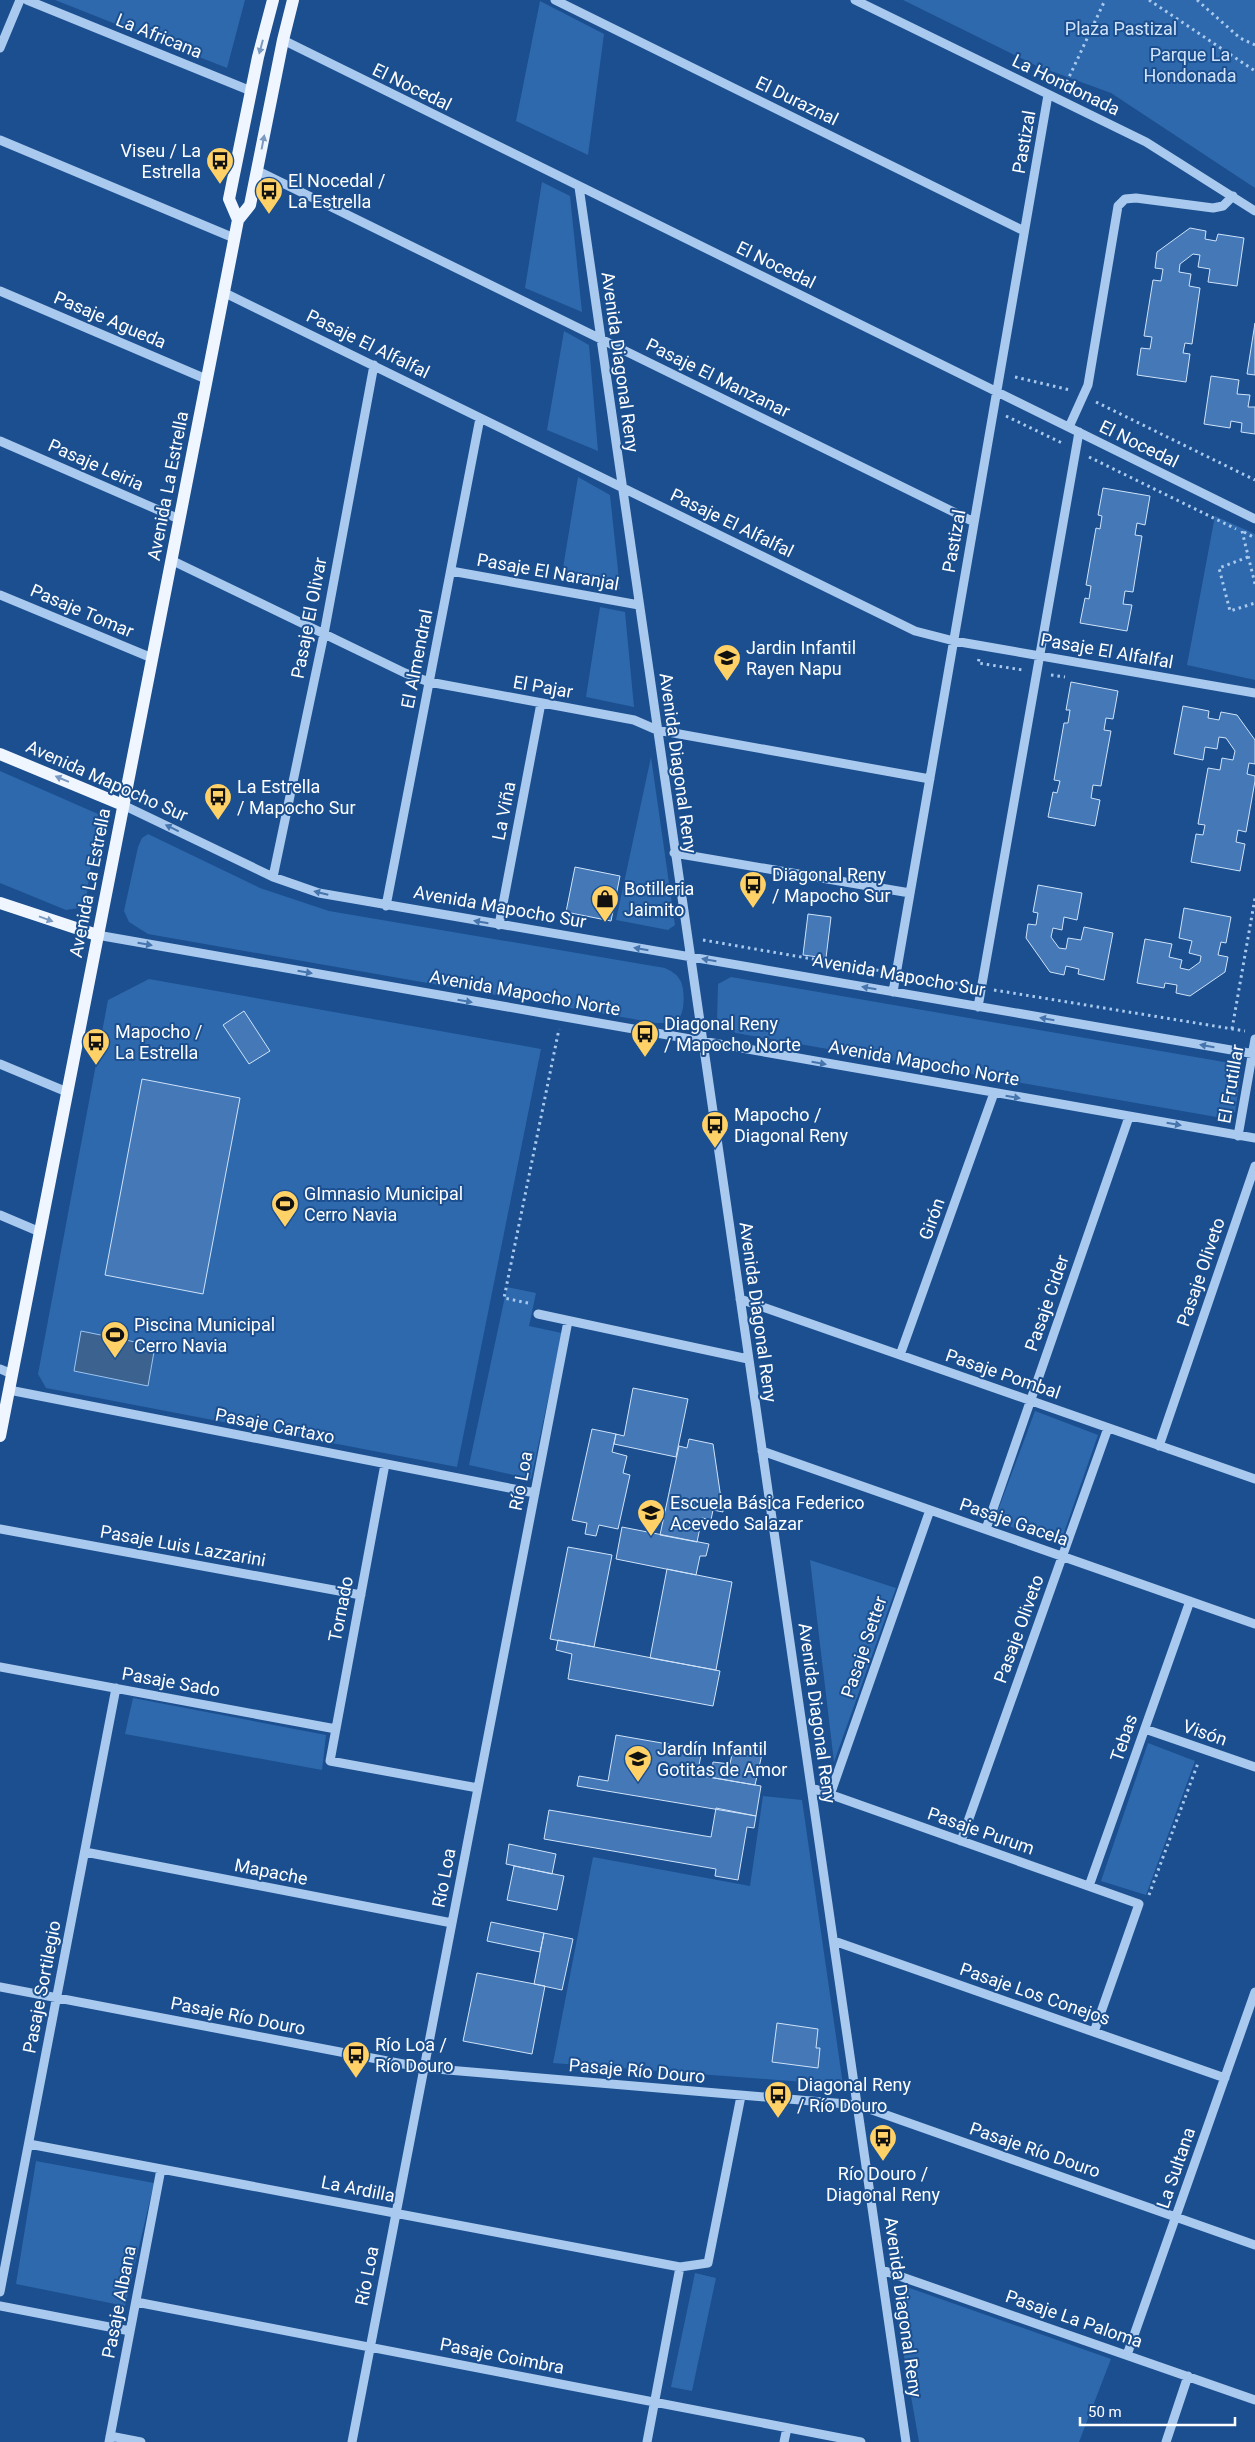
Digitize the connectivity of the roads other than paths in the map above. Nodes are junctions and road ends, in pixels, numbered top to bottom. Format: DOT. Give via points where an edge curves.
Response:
graph roads {
  1 [pos="20,0"];
  2 [pos="27,0"];
  3 [pos="273,0"];
  4 [pos="293,0"];
  5 [pos="555,0"];
  6 [pos="855,0"];
  7 [pos="282,40"];
  8 [pos="0,48"];
  9 [pos="251,91"];
  10 [pos="1048,95"];
  11 [pos="0,140"];
  12 [pos="258,171"];
  13 [pos="579,187"];
  14 [pos="1233,196"];
  15 [pos="1255,211"];
  16 [pos="238,220"];
  17 [pos="1024,231"];
  18 [pos="234,238"];
  19 [pos="0,291"];
  20 [pos="224,292"];
  21 [pos="600,339"];
  22 [pos="374,365"];
  23 [pos="206,380"];
  24 [pos="997,392"];
  25 [pos="480,418"];
  26 [pos="1068,427"];
  27 [pos="1079,432"];
  28 [pos="0,441"];
  29 [pos="622,487"];
  30 [pos="179,519"];
  31 [pos="1255,519"];
  32 [pos="974,522"];
  33 [pos="171,560"];
  34 [pos="451,571"];
  35 [pos="0,594"];
  36 [pos="639,605"];
  37 [pos="324,634"];
  38 [pos="954,641"];
  39 [pos="1040,655"];
  40 [pos="152,658"];
  41 [pos="429,682"];
  42 [pos="1255,693"];
  43 [pos="541,703"];
  44 [pos="657,730"];
  45 [pos="0,754"];
  46 [pos="930,779"];
  47 [pos="123,805"];
  48 [pos="674,853"];
  49 [pos="273,876"];
  50 [pos="910,894"];
  51 [pos="0,903"];
  52 [pos="386,906"];
  53 [pos="499,925"];
  54 [pos="97,935"];
  55 [pos="689,957"];
  56 [pos="893,992"];
  57 [pos="978,1007"];
  58 [pos="1255,1039"];
  59 [pos="702,1042"];
  60 [pos="1254,1054"];
  61 [pos="0,1064"];
  62 [pos="67,1092"];
  63 [pos="994,1093"];
  64 [pos="1129,1117"];
  65 [pos="1238,1136"];
  66 [pos="1255,1138"];
  67 [pos="1255,1166"];
  68 [pos="0,1216"];
  69 [pos="40,1232"];
  70 [pos="740,1299"];
  71 [pos="538,1314"];
  72 [pos="568,1320"];
  73 [pos="900,1355"];
  74 [pos="748,1359"];
  75 [pos="6,1372"];
  76 [pos="9,1390"];
  77 [pos="1030,1400"];
  78 [pos="1108,1428"];
  79 [pos="0,1436"];
  80 [pos="1159,1446"];
  81 [pos="762,1451"];
  82 [pos="385,1464"];
  83 [pos="1255,1479"];
  84 [pos="535,1493"];
  85 [pos="930,1510"];
  86 [pos="0,1529"];
  87 [pos="986,1529"];
  88 [pos="1062,1556"];
  89 [pos="360,1596"];
  90 [pos="1190,1601"];
  91 [pos="1255,1624"];
  92 [pos="0,1666"];
  93 [pos="116,1688"];
  94 [pos="1145,1728"];
  95 [pos="336,1729"];
  96 [pos="1255,1767"];
  97 [pos="478,1788"];
  98 [pos="812,1788"];
  99 [pos="830,1795"];
  100 [pos="961,1841"];
  101 [pos="85,1852"];
  102 [pos="1089,1886"];
  103 [pos="452,1923"];
  104 [pos="834,1941"];
  105 [pos="0,1987"];
  106 [pos="1255,1992"];
  107 [pos="57,1998"];
  108 [pos="1094,2032"];
  109 [pos="424,2068"];
  110 [pos="1224,2078"];
  111 [pos="741,2096"];
  112 [pos="858,2106"];
  113 [pos="29,2144"];
  114 [pos="161,2169"];
  115 [pos="396,2213"];
  116 [pos="1176,2217"];
  117 [pos="1255,2245"];
  118 [pos="680,2267"];
  119 [pos="882,2270"];
  120 [pos="0,2292"];
  121 [pos="136,2302"];
  122 [pos="0,2306"];
  123 [pos="130,2330"];
  124 [pos="370,2347"];
  125 [pos="1127,2355"];
  126 [pos="1188,2376"];
  127 [pos="1255,2400"];
  128 [pos="655,2402"];
  129 [pos="787,2428"];
  130 [pos="109,2439"];
  131 [pos="141,2442"];
  132 [pos="352,2442"];
  133 [pos="647,2442"];
  134 [pos="784,2442"];
  135 [pos="861,2442"];
  136 [pos="906,2442"];
  137 [pos="1166,2442"];
  1 -- 8 [label="street"];
  2 -- 9 [label="street, La Africana"];
  3 -- 9 [label="main road, one-way"];
  4 -- 7 [label="main road, Avenida La Estrella"];
  5 -- 17 [label="street, El Duraznal"];
  6 -- 10 [label="street, La Hondonada"];
  12 -- 7 [label="main road, Avenida La Estrella, one-way"];
  7 -- 13 [label="street, El Nocedal"];
  9 -- 16 [label="main road" via="229,199"];
  10 -- 14 [label="street, La Hondonada" via="1146,142"];
  10 -- 17 [label="street, Pastizal"];
  11 -- 18 [label="street"];
  12 -- 16 [label="main road, Avenida La Estrella" via="250,205"];
  12 -- 21 [label="street, Pasaje El Manzanar"];
  13 -- 21 [label="street, Avenida Diagonal Reny"];
  13 -- 24 [label="street, El Nocedal"];
  14 -- 15 [label="street, La Hondonada"];
  14 -- 26 [label="street" via="1223,206 1213,208 1136,198 1124,199 1118,206 1088,385"];
  16 -- 18 [label="main road, Avenida La Estrella"];
  17 -- 24 [label="street, Pastizal"];
  18 -- 20 [label="main road, Avenida La Estrella"];
  19 -- 23 [label="street, Pasaje Agueda"];
  20 -- 22 [label="street, Pasaje El Alfalfal"];
  20 -- 23 [label="main road, Avenida La Estrella"];
  21 -- 29 [label="street, Avenida Diagonal Reny"];
  21 -- 32 [label="street, Pasaje El Manzanar"];
  22 -- 25 [label="street, Pasaje El Alfalfal"];
  22 -- 37 [label="street, Pasaje El Olivar"];
  23 -- 30 [label="main road, Avenida La Estrella"];
  24 -- 26 [label="street, El Nocedal"];
  24 -- 32 [label="street, Pastizal"];
  25 -- 29 [label="street, Pasaje El Alfalfal"];
  25 -- 34 [label="street, El Almendral"];
  26 -- 27 [label="street, El Nocedal"];
  27 -- 31 [label="street, El Nocedal"];
  27 -- 39 [label="street"];
  28 -- 30 [label="street, Pasaje Leiria"];
  29 -- 36 [label="street, Avenida Diagonal Reny"];
  29 -- 38 [label="street, Pasaje El Alfalfal" via="916,631"];
  30 -- 33 [label="main road, Avenida La Estrella"];
  32 -- 38 [label="street, Pastizal"];
  33 -- 37 [label="street, El Pajar"];
  33 -- 40 [label="main road, Avenida La Estrella"];
  34 -- 36 [label="street, Pasaje El Naranjal"];
  34 -- 41 [label="street, El Almendral"];
  35 -- 40 [label="street, Pasaje Tomar"];
  36 -- 44 [label="street, Avenida Diagonal Reny"];
  37 -- 41 [label="street, El Pajar"];
  37 -- 49 [label="street, Pasaje El Olivar"];
  38 -- 39 [label="street, Pasaje El Alfalfal"];
  38 -- 46 [label="street, Pastizal"];
  39 -- 42 [label="street, Pasaje El Alfalfal"];
  39 -- 57 [label="street"];
  40 -- 47 [label="main road, Avenida La Estrella"];
  41 -- 43 [label="street, El Pajar"];
  41 -- 52 [label="street, El Almendral"];
  43 -- 44 [label="street, El Pajar" via="634,720"];
  43 -- 53 [label="street, La Viña"];
  44 -- 46 [label="street, El Pajar"];
  44 -- 48 [label="street, Avenida Diagonal Reny"];
  47 -- 45 [label="main road, Avenida Mapocho Sur, one-way"];
  46 -- 50 [label="street, Pastizal"];
  49 -- 47 [label="street, Avenida Mapocho Sur, one-way"];
  47 -- 54 [label="main road, Avenida La Estrella"];
  48 -- 50 [label="street"];
  48 -- 55 [label="street, Avenida Diagonal Reny"];
  52 -- 49 [label="street, Avenida Mapocho Sur, one-way" via="319,893"];
  50 -- 56 [label="street, Pastizal"];
  51 -- 54 [label="main road, Avenida Mapocho Norte, one-way"];
  53 -- 52 [label="street, Avenida Mapocho Sur, one-way"];
  55 -- 53 [label="street, Avenida Mapocho Sur, one-way"];
  54 -- 59 [label="street, Avenida Mapocho Norte, one-way"];
  54 -- 62 [label="main road, Avenida La Estrella"];
  56 -- 55 [label="street, Avenida Mapocho Sur, one-way"];
  55 -- 59 [label="street, Avenida Diagonal Reny"];
  56 -- 57 [label="street, Avenida Mapocho Sur"];
  60 -- 57 [label="street, Avenida Mapocho Sur, one-way"];
  58 -- 60 [label="street, El Frutillar"];
  59 -- 63 [label="street, Avenida Mapocho Norte, one-way"];
  59 -- 70 [label="street, Avenida Diagonal Reny"];
  60 -- 65 [label="street, El Frutillar"];
  61 -- 62 [label="street"];
  62 -- 69 [label="main road, Avenida La Estrella"];
  63 -- 64 [label="street, Avenida Mapocho Norte, one-way"];
  63 -- 73 [label="street, Girón"];
  64 -- 65 [label="street, Avenida Mapocho Norte, one-way"];
  64 -- 77 [label="street, Pasaje Cider"];
  65 -- 66 [label="street, Avenida Mapocho Norte"];
  67 -- 80 [label="street, Pasaje Oliveto"];
  68 -- 69 [label="street"];
  69 -- 75 [label="main road, Avenida La Estrella"];
  70 -- 73 [label="street, Pasaje Pombal"];
  70 -- 74 [label="street, Avenida Diagonal Reny"];
  71 -- 72 [label="street"];
  72 -- 74 [label="street"];
  72 -- 84 [label="street, Río Loa"];
  73 -- 77 [label="street, Pasaje Pombal"];
  74 -- 81 [label="street, Avenida Diagonal Reny"];
  75 -- 76 [label="main road, Avenida La Estrella"];
  76 -- 79 [label="main road, Avenida La Estrella"];
  76 -- 82 [label="street, Pasaje Cartaxo"];
  77 -- 78 [label="street, Pasaje Pombal"];
  77 -- 87 [label="street, Pasaje Cider"];
  78 -- 80 [label="street, Pasaje Pombal"];
  78 -- 88 [label="street, Pasaje Oliveto"];
  80 -- 83 [label="street, Pasaje Pombal"];
  81 -- 85 [label="street, Pasaje Gacela"];
  81 -- 98 [label="street, Avenida Diagonal Reny"];
  82 -- 84 [label="street, Pasaje Cartaxo"];
  82 -- 89 [label="street, Tornado"];
  84 -- 97 [label="street, Río Loa"];
  85 -- 87 [label="street, Pasaje Gacela"];
  85 -- 99 [label="street, Pasaje Setter"];
  86 -- 89 [label="street, Pasaje Luis Lazzarini"];
  87 -- 88 [label="street, Pasaje Gacela"];
  88 -- 90 [label="street, Pasaje Gacela"];
  88 -- 100 [label="street, Pasaje Oliveto"];
  89 -- 95 [label="street, Tornado"];
  90 -- 91 [label="street, Pasaje Gacela"];
  90 -- 94 [label="street, Tebas"];
  92 -- 93 [label="street, Pasaje Sado"];
  93 -- 95 [label="street, Pasaje Sado"];
  93 -- 101 [label="street, Pasaje Sortilegio"];
  94 -- 96 [label="street, Visón"];
  94 -- 102 [label="street, Tebas"];
  95 -- 97 [label="street, Tornado" via="330,1760"];
  97 -- 103 [label="street, Río Loa"];
  98 -- 99 [label="street, Pasaje Purum"];
  98 -- 104 [label="street, Avenida Diagonal Reny"];
  99 -- 100 [label="street, Pasaje Purum"];
  100 -- 102 [label="street, Pasaje Purum"];
  101 -- 103 [label="street, Mapache"];
  101 -- 107 [label="street, Pasaje Sortilegio"];
  102 -- 108 [label="street, Pasaje Purum" via="1140,1904"];
  103 -- 109 [label="street, Río Loa"];
  104 -- 108 [label="street, Pasaje Los Conejos"];
  104 -- 112 [label="street, Avenida Diagonal Reny"];
  105 -- 107 [label="street, Pasaje Río Douro"];
  106 -- 110 [label="street, La Sultana"];
  107 -- 109 [label="street, Pasaje Río Douro"];
  107 -- 113 [label="street, Pasaje Sortilegio"];
  108 -- 110 [label="street, Pasaje Los Conejos"];
  109 -- 111 [label="street, Pasaje Río Douro"];
  109 -- 115 [label="street, Río Loa"];
  110 -- 116 [label="street, La Sultana"];
  111 -- 112 [label="street, Pasaje Río Douro"];
  111 -- 118 [label="street, La Ardilla" via="708,2263"];
  112 -- 116 [label="street, Pasaje Río Douro"];
  112 -- 119 [label="street, Avenida Diagonal Reny"];
  113 -- 114 [label="street, La Ardilla"];
  113 -- 120 [label="street, Pasaje Sortilegio"];
  114 -- 115 [label="street, La Ardilla"];
  114 -- 121 [label="street, Pasaje Albana"];
  115 -- 118 [label="street, La Ardilla"];
  115 -- 124 [label="street, Río Loa"];
  116 -- 117 [label="street, Pasaje Río Douro"];
  116 -- 125 [label="street, La Sultana"];
  118 -- 128 [label="street"];
  119 -- 125 [label="street, Pasaje La Paloma"];
  119 -- 136 [label="street, Avenida Diagonal Reny"];
  121 -- 123 [label="street, Pasaje Albana"];
  121 -- 124 [label="street, Pasaje Coimbra"];
  122 -- 123 [label="street"];
  123 -- 130 [label="street, Pasaje Albana"];
  124 -- 128 [label="street, Pasaje Coimbra"];
  124 -- 132 [label="street, Río Loa"];
  125 -- 126 [label="street, Pasaje La Paloma"];
  126 -- 127 [label="street, Pasaje La Paloma"];
  126 -- 137 [label="street"];
  128 -- 129 [label="street, Pasaje Coimbra"];
  128 -- 133 [label="street"];
  129 -- 134 [label="street"];
  129 -- 135 [label="street, Pasaje Coimbra"];
  130 -- 131 [label="street"];
}
